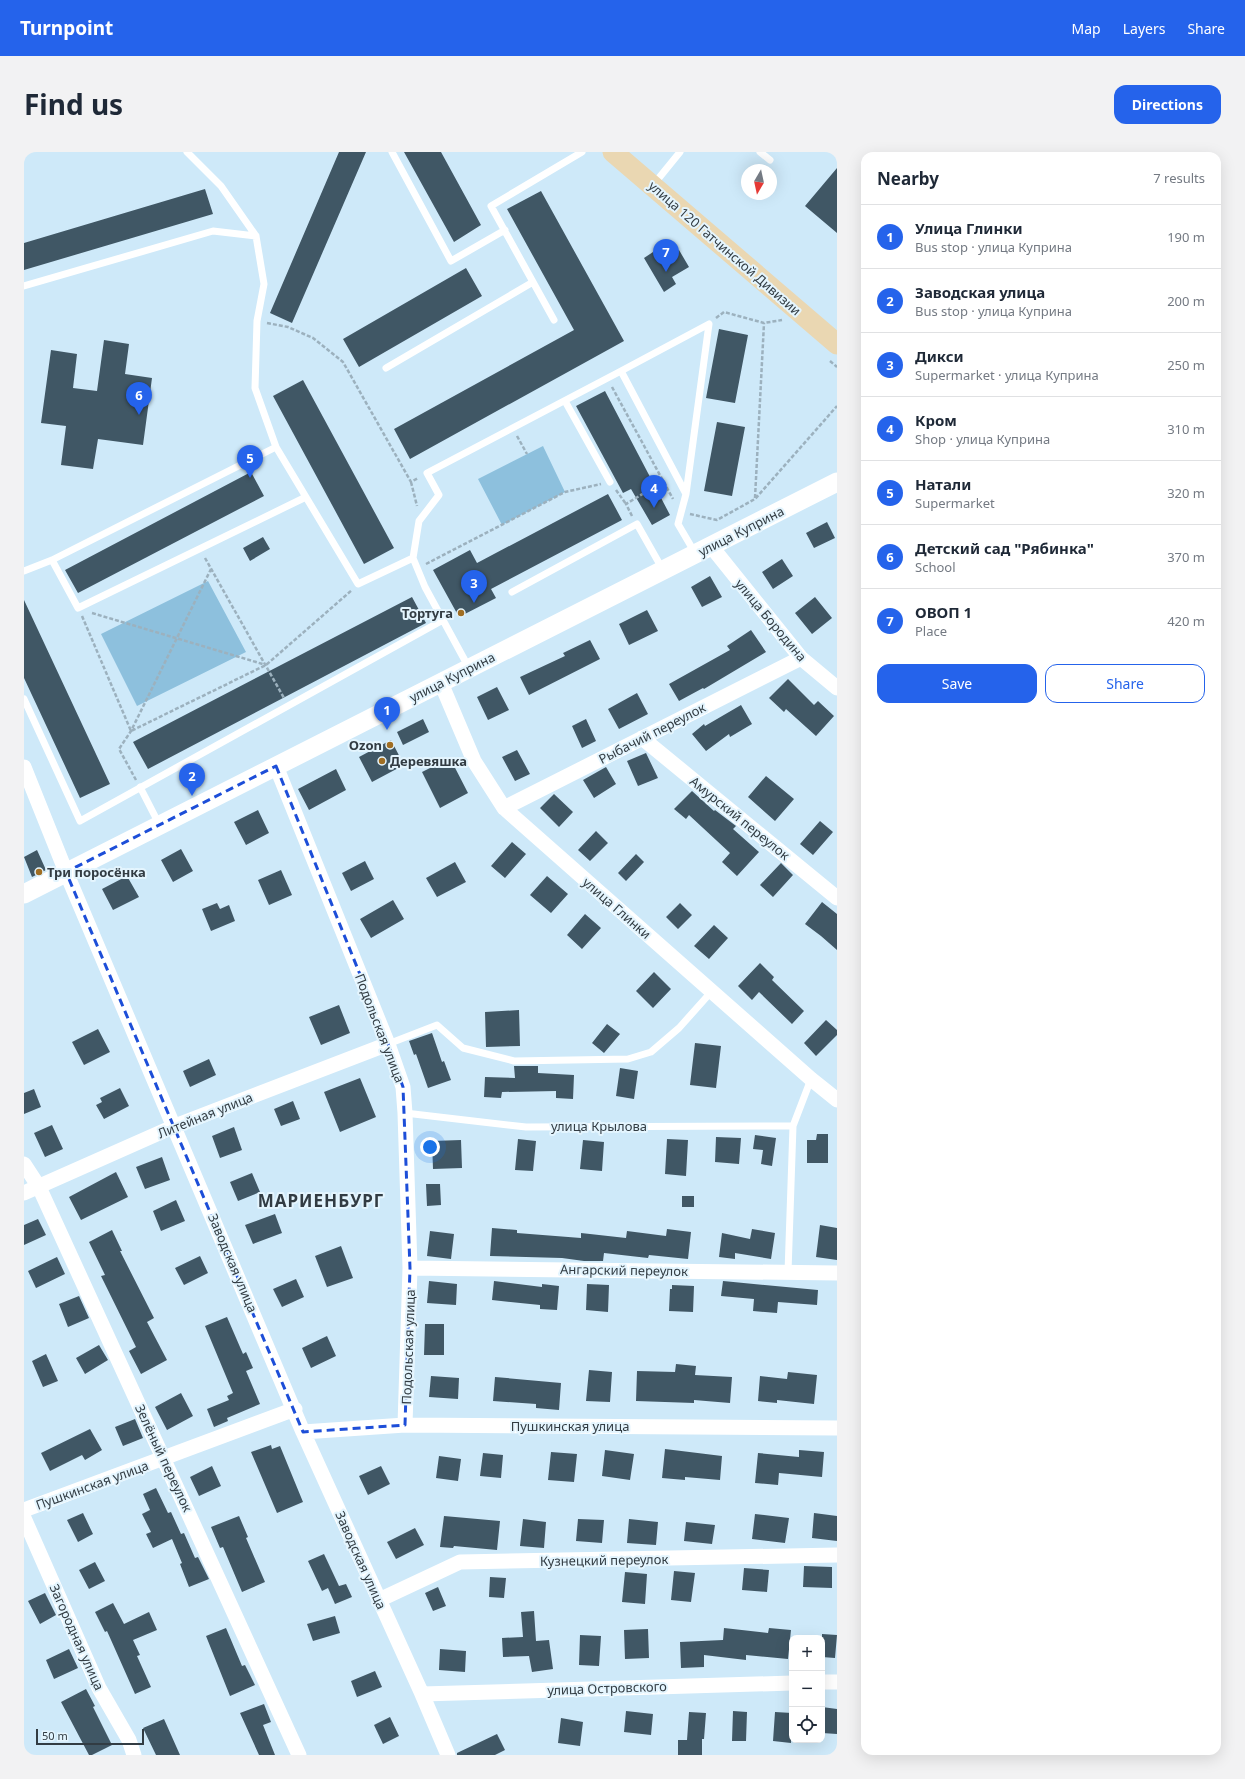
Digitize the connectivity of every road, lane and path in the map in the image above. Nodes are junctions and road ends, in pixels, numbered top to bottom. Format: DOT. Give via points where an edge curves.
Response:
graph roads {
  1 [pos="187,152"];
  2 [pos="392,152"];
  3 [pos="582,152"];
  4 [pos="614,152"];
  5 [pos="680,152"];
  6 [pos="760,152"];
  7 [pos="770,160"];
  8 [pos="652,186"];
  9 [pos="504,230"];
  10 [pos="256,236"];
  11 [pos="533,282"];
  12 [pos="24,286"];
  13 [pos="554,320"];
  14 [pos="257,321"];
  15 [pos="764,323"];
  16 [pos="709,324"];
  17 [pos="788,324"];
  18 [pos="832,350"];
  19 [pos="837,367"];
  20 [pos="386,368"];
  21 [pos="621,371"];
  22 [pos="607,378"];
  23 [pos="565,401"];
  24 [pos="837,406"];
  25 [pos="513,428"];
  26 [pos="276,447"];
  27 [pos="527,454"];
  28 [pos="427,474"];
  29 [pos="664,481"];
  30 [pos="410,482"];
  31 [pos="610,482"];
  32 [pos="837,482"];
  33 [pos="686,494"];
  34 [pos="306,497"];
  35 [pos="755,499"];
  36 [pos="626,504"];
  37 [pos="681,513"];
  38 [pos="421,518"];
  39 [pos="636,524"];
  40 [pos="200,549"];
  41 [pos="703,550"];
  42 [pos="413,558"];
  43 [pos="52,560"];
  44 [pos="211,569"];
  45 [pos="417,569"];
  46 [pos="663,570"];
  47 [pos="24,571"];
  48 [pos="358,584"];
  49 [pos="512,592"];
  50 [pos="78,608"];
  51 [pos="443,620"];
  52 [pos="176,638"];
  53 [pos="800,658"];
  54 [pos="266,665"];
  55 [pos="469,668"];
  56 [pos="441,683"];
  57 [pos="837,688"];
  58 [pos="24,698"];
  59 [pos="288,706"];
  60 [pos="131,731"];
  61 [pos="642,738"];
  62 [pos="276,766"];
  63 [pos="24,767"];
  64 [pos="140,787"];
  65 [pos="504,808"];
  66 [pos="160,825"];
  67 [pos="66,872"];
  68 [pos="24,894"];
  69 [pos="837,898"];
  70 [pos="712,991"];
  71 [pos="388,1044"];
  72 [pos="811,1079"];
  73 [pos="837,1100"];
  74 [pos="405,1113"];
  75 [pos="175,1126"];
  76 [pos="794,1126"];
  77 [pos="24,1164"];
  78 [pos="39,1187"];
  79 [pos="24,1193"];
  80 [pos="410,1268"];
  81 [pos="788,1272"];
  82 [pos="837,1273"];
  83 [pos="295,1409"];
  84 [pos="405,1425"];
  85 [pos="837,1428"];
  86 [pos="303,1432"];
  87 [pos="165,1459"];
  88 [pos="24,1510"];
  89 [pos="24,1518"];
  90 [pos="837,1555"];
  91 [pos="379,1600"];
  92 [pos="825,1682"];
  93 [pos="837,1682"];
  94 [pos="789,1683"];
  95 [pos="422,1694"];
  96 [pos="134,1755"];
  97 [pos="299,1755"];
  98 [pos="448,1755"];
  1 -- 10 [label="lane" via="221,186"];
  2 -- 9 [label="lane" via="451,261"];
  3 -- 9 [label="lane" via="491,206"];
  4 -- 8 [label="main road, улица 120 Гатчинской Дивизии"];
  5 -- 8 [label="lane"];
  6 -- 7 [label="lane"];
  8 -- 18 [label="main road, улица 120 Гатчинской Дивизии"];
  9 -- 11 [label="lane"];
  10 -- 12 [label="lane" via="214,231"];
  10 -- 14 [label="lane" via="264,284"];
  11 -- 13 [label="lane"];
  11 -- 20 [label="lane"];
  14 -- 26 [label="lane" via="256,388"];
  14 -- 30 [label="path" via="288,327 313,338 344,362"];
  15 -- 16 [label="path" via="724,312"];
  15 -- 17 [label="path" via="782,320"];
  15 -- 35 [label="path"];
  16 -- 21 [label="lane"];
  16 -- 33 [label="lane"];
  18 -- 19 [label="path"];
  21 -- 22 [label="lane"];
  21 -- 33 [label="lane"];
  22 -- 23 [label="lane"];
  22 -- 29 [label="path"];
  23 -- 25 [label="lane"];
  23 -- 31 [label="lane"];
  24 -- 35 [label="path"];
  25 -- 27 [label="path"];
  25 -- 28 [label="lane"];
  26 -- 34 [label="lane"];
  26 -- 43 [label="lane"];
  28 -- 30 [label="path"];
  28 -- 38 [label="lane" via="438,495"];
  29 -- 36 [label="path"];
  29 -- 37 [label="path"];
  30 -- 38 [label="path"];
  31 -- 36 [label="path"];
  31 -- 45 [label="path" via="565,492"];
  32 -- 41 [label="street, улица Куприна"];
  33 -- 37 [label="lane"];
  34 -- 40 [label="lane"];
  34 -- 48 [label="lane"];
  35 -- 37 [label="path" via="717,520"];
  36 -- 39 [label="path"];
  37 -- 41 [label="lane" via="678,524"];
  38 -- 42 [label="lane"];
  39 -- 46 [label="lane"];
  39 -- 49 [label="lane"];
  40 -- 44 [label="path"];
  40 -- 50 [label="lane"];
  41 -- 46 [label="street, улица Куприна"];
  41 -- 53 [label="street, улица Бородина"];
  42 -- 45 [label="lane"];
  42 -- 48 [label="lane"];
  43 -- 47 [label="lane"];
  43 -- 50 [label="lane"];
  44 -- 52 [label="path"];
  44 -- 54 [label="path"];
  45 -- 51 [label="lane"];
  46 -- 55 [label="street, улица Куприна"];
  48 -- 54 [label="path"];
  50 -- 52 [label="path"];
  50 -- 60 [label="path"];
  51 -- 55 [label="lane"];
  51 -- 59 [label="lane"];
  52 -- 54 [label="path"];
  52 -- 60 [label="path"];
  53 -- 57 [label="street, улица Бородина"];
  53 -- 61 [label="street, Рыбачий переулок"];
  54 -- 59 [label="path"];
  54 -- 60 [label="path"];
  55 -- 56 [label="street, улица Куприна"];
  56 -- 62 [label="street, улица Куприна"];
  56 -- 65 [label="street, улица Глинки" via="474,762"];
  58 -- 64 [label="lane" via="80,821"];
  59 -- 64 [label="lane"];
  60 -- 64 [label="path" via="119,749"];
  61 -- 65 [label="street, Рыбачий переулок"];
  61 -- 69 [label="street, Амурский переулок"];
  62 -- 66 [label="street, улица Куприна"];
  62 -- 71 [label="street, Подольская улица"];
  63 -- 67 [label="street, Заводская улица"];
  64 -- 66 [label="lane"];
  65 -- 70 [label="street, улица Глинки"];
  66 -- 67 [label="street, улица Куприна"];
  67 -- 68 [label="street, улица Куприна"];
  67 -- 75 [label="street, Заводская улица"];
  70 -- 71 [label="lane" via="679,1028 651,1052 628,1059 514,1061 463,1048 437,1025"];
  70 -- 72 [label="street, улица Глинки"];
  71 -- 74 [label="street, Подольская улица" via="403,1087"];
  71 -- 75 [label="street, Литейная улица"];
  72 -- 73 [label="street, улица Глинки"];
  72 -- 76 [label="lane"];
  74 -- 76 [label="lane, улица Крылова" via="526,1127"];
  74 -- 80 [label="street, Подольская улица"];
  75 -- 78 [label="street, Литейная улица"];
  75 -- 83 [label="street, Заводская улица"];
  76 -- 81 [label="lane"];
  77 -- 78 [label="street, Зелёный переулок"];
  78 -- 79 [label="street, Литейная улица"];
  78 -- 87 [label="street, Зелёный переулок"];
  80 -- 81 [label="street, Ангарский переулок"];
  80 -- 84 [label="street, Подольская улица"];
  81 -- 82 [label="street, Ангарский переулок"];
  83 -- 86 [label="street, Заводская улица"];
  83 -- 87 [label="street, Пушкинская улица"];
  84 -- 85 [label="street, Пушкинская улица"];
  84 -- 86 [label="street, Пушкинская улица"];
  86 -- 91 [label="street, Заводская улица"];
  87 -- 88 [label="street, Пушкинская улица"];
  87 -- 97 [label="street, Зелёный переулок"];
  89 -- 96 [label="street, Загородная улица" via="99,1688 129,1740"];
  90 -- 91 [label="street, Кузнецкий переулок" via="460,1562"];
  91 -- 95 [label="street, Заводская улица"];
  92 -- 93 [label="street"];
  94 -- 95 [label="street, улица Островского"];
  95 -- 98 [label="street, Заводская улица"];
}
